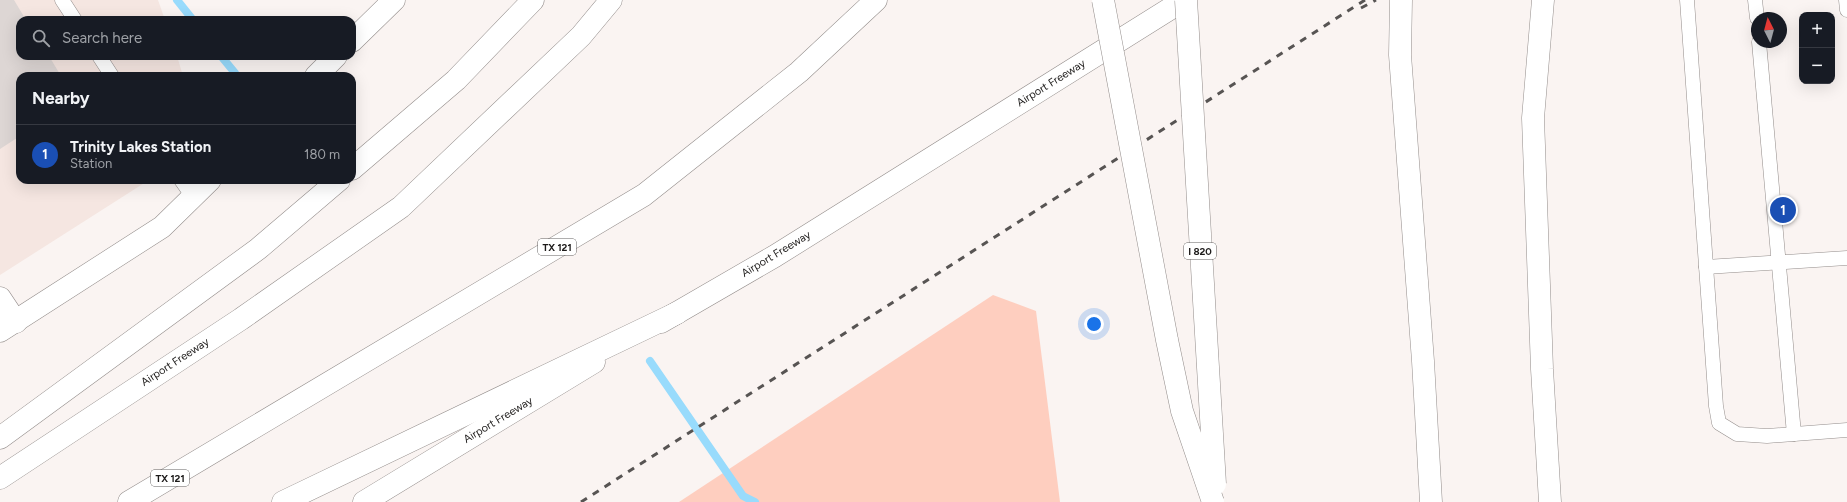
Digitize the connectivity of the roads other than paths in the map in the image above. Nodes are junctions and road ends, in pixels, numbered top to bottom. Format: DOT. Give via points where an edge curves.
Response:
graph roads {
  1 [pos="62,0"];
  2 [pos="394,0"];
  3 [pos="533,0"];
  4 [pos="611,0"];
  5 [pos="876,0"];
  6 [pos="1103,0"];
  7 [pos="1185,0"];
  8 [pos="1401,0"];
  9 [pos="1543,0"];
  10 [pos="1688,0"];
  11 [pos="1756,0"];
  12 [pos="1846,0"];
  13 [pos="1847,10"];
  14 [pos="1757,12"];
  15 [pos="72,16"];
  16 [pos="356,37"];
  17 [pos="1760,48"];
  18 [pos="102,60"];
  19 [pos="332,60"];
  20 [pos="109,72"];
  21 [pos="320,72"];
  22 [pos="356,165"];
  23 [pos="198,184"];
  24 [pos="334,184"];
  25 [pos="187,188"];
  26 [pos="1847,258"];
  27 [pos="1779,263"];
  28 [pos="1706,267"];
  29 [pos="0,298"];
  30 [pos="677,313"];
  31 [pos="8,326"];
  32 [pos="1847,430"];
  33 [pos="1794,434"];
  34 [pos="0,438"];
  35 [pos="0,478"];
  36 [pos="129,502"];
  37 [pos="283,502"];
  38 [pos="364,502"];
  39 [pos="1215,502"];
  40 [pos="1431,502"];
  41 [pos="1550,502"];
  1 -- 15 [label="lane"];
  2 -- 16 [label="main road"];
  3 -- 22 [label="main road" via="456,80"];
  4 -- 35 [label="main road, Airport Freeway" via="581,36 401,207 241,319"];
  5 -- 36 [label="main road, TX 121" via="799,72 644,195"];
  6 -- 39 [label="main road, bridge" via="1166,340 1182,411"];
  7 -- 30 [label="main road, Airport Freeway" via="775,256"];
  7 -- 39 [label="main road, I 820, bridge"];
  8 -- 40 [label="main road" via="1400,55"];
  9 -- 41 [label="main road" via="1534,118 1542,369"];
  10 -- 28 [label="lane"];
  11 -- 14 [label="lane"];
  12 -- 13 [label="lane"];
  17 -- 27 [label="lane"];
  18 -- 20 [label="lane"];
  19 -- 21 [label="main road"];
  23 -- 25 [label="main road"];
  24 -- 34 [label="main road" via="258,249"];
  25 -- 31 [label="main road" via="162,227"];
  26 -- 27 [label="lane"];
  27 -- 28 [label="lane"];
  27 -- 33 [label="lane"];
  28 -- 33 [label="lane" via="1719,423 1737,434"];
  29 -- 31 [label="main road"];
  30 -- 37 [label="main road"];
  30 -- 38 [label="main road, Airport Freeway"];
  32 -- 33 [label="lane"];
}
